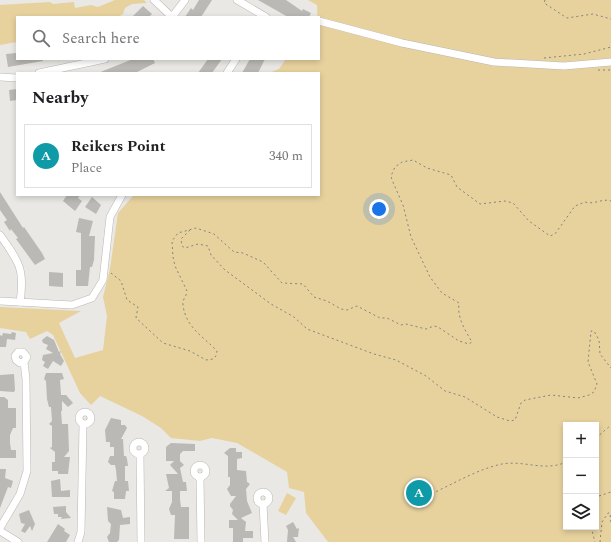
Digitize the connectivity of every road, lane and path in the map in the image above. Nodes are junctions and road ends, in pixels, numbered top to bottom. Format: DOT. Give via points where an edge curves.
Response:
graph roads {
  1 [pos="154,0"];
  2 [pos="185,0"];
  3 [pos="237,0"];
  4 [pos="545,0"];
  5 [pos="171,16"];
  6 [pos="173,16"];
  7 [pos="263,16"];
  8 [pos="611,19"];
  9 [pos="320,21"];
  10 [pos="611,47"];
  11 [pos="100,60"];
  12 [pos="235,60"];
  13 [pos="540,62"];
  14 [pos="611,62"];
  15 [pos="43,72"];
  16 [pos="228,72"];
  17 [pos="0,77"];
  18 [pos="16,78"];
  19 [pos="117,196"];
  20 [pos="611,201"];
  21 [pos="190,229"];
  22 [pos="0,235"];
  23 [pos="104,270"];
  24 [pos="0,301"];
  25 [pos="20,302"];
  26 [pos="24,362"];
  27 [pos="611,368"];
  28 [pos="83,424"];
  29 [pos="611,425"];
  30 [pos="599,435"];
  31 [pos="140,454"];
  32 [pos="563,463"];
  33 [pos="200,477"];
  34 [pos="611,492"];
  35 [pos="422,493"];
  36 [pos="599,496"];
  37 [pos="263,504"];
  38 [pos="611,523"];
  39 [pos="0,528"];
  40 [pos="592,530"];
  41 [pos="0,531"];
  42 [pos="18,542"];
  43 [pos="78,542"];
  44 [pos="141,542"];
  45 [pos="201,542"];
  46 [pos="265,542"];
  47 [pos="595,542"];
  48 [pos="600,542"];
  1 -- 5 [label="street"];
  2 -- 6 [label="street"];
  3 -- 7 [label="street"];
  4 -- 8 [label="path" via="544,3 567,18 593,14"];
  9 -- 14 [label="street" via="402,43 494,62 564,66"];
  10 -- 13 [label="path" via="584,54 545,58"];
  11 -- 15 [label="street"];
  12 -- 16 [label="street"];
  17 -- 18 [label="street"];
  19 -- 23 [label="street" via="110,217"];
  20 -- 21 [label="path" via="578,204 555,234 550,236 529,222 513,203 505,201 480,204 457,187 452,177 446,173 427,168 413,160 402,162 395,167 392,180 403,205 414,245 432,280 442,293 459,303 461,324 472,342 468,344 438,327 426,329 401,325 387,318 381,319 357,306 347,310 341,309 327,300 314,297 303,284 279,281 262,262 243,253 234,252 214,234 200,228"];
  21 -- 23 [label="path" via="174,236 173,257 188,291 183,305 187,319 191,328 217,352 213,359 206,360 190,351 163,343 136,318 138,307 127,300 121,281 114,274"];
  21 -- 27 [label="path" via="182,238 182,246 208,246 226,270 271,304 294,317 307,329 396,360 426,376 445,391 465,397 497,417 515,420 525,400 551,395 578,398 594,392 597,384 588,357 591,331 594,331 598,340 600,354"];
  22 -- 25 [label="street" via="22,270"];
  23 -- 25 [label="street" via="103,280 92,298 72,306"];
  24 -- 25 [label="street"];
  26 -- 39 [label="street" via="27,471 20,494"];
  28 -- 43 [label="street" via="81,532"];
  29 -- 30 [label="path"];
  31 -- 44 [label="street"];
  32 -- 35 [label="path" via="555,466 502,464 431,494"];
  33 -- 45 [label="street"];
  34 -- 36 [label="path"];
  37 -- 46 [label="street"];
  38 -- 48 [label="path" via="608,513 602,522"];
  40 -- 47 [label="path"];
  41 -- 42 [label="street"];
}
